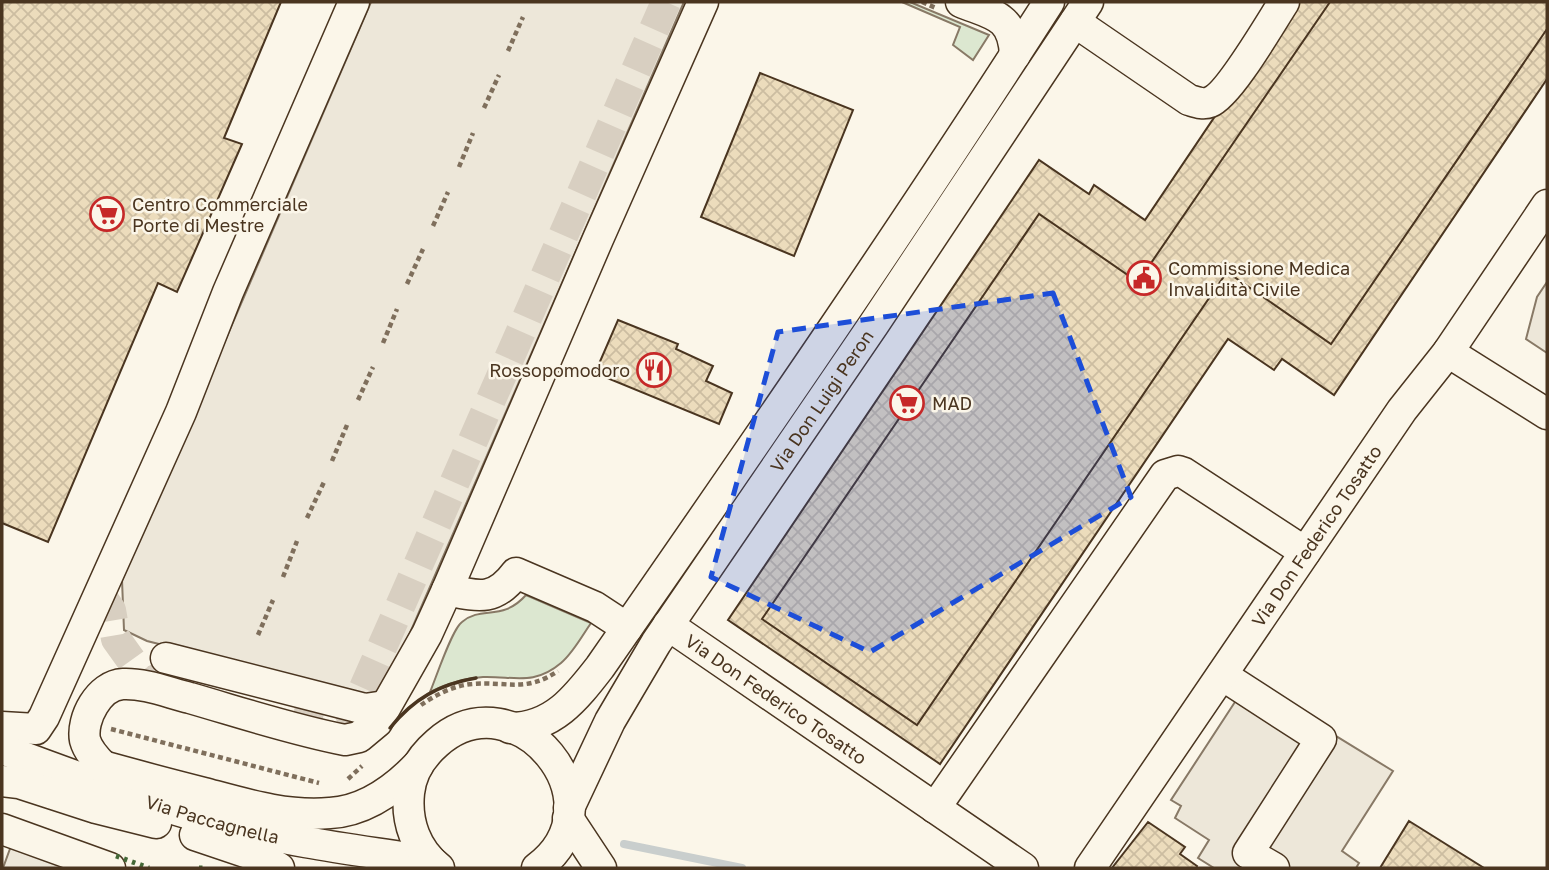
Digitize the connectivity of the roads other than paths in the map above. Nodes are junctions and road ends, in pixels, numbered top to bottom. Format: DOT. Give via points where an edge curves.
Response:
graph roads {
  1 [pos="354,2"];
  2 [pos="704,2"];
  3 [pos="961,2"];
  4 [pos="1049,2"];
  5 [pos="1284,2"];
  6 [pos="1082,12"];
  7 [pos="1015,55"];
  8 [pos="1547,205"];
  9 [pos="1448,352"];
  10 [pos="1547,414"];
  11 [pos="1305,552"];
  12 [pos="447,590"];
  13 [pos="668,625"];
  14 [pos="627,628"];
  15 [pos="166,658"];
  16 [pos="1222,675"];
  17 [pos="164,691"];
  18 [pos="385,706"];
  19 [pos="510,728"];
  20 [pos="2,729"];
  21 [pos="2,749"];
  22 [pos="2,762"];
  23 [pos="418,765"];
  24 [pos="2,781"];
  25 [pos="102,783"];
  26 [pos="935,808"];
  27 [pos="568,813"];
  28 [pos="2,831"];
  29 [pos="436,865"];
  30 [pos="539,867"];
  31 [pos="110,868"];
  32 [pos="279,868"];
  33 [pos="601,868"];
  34 [pos="1023,868"];
  35 [pos="1090,868"];
  36 [pos="1274,868"];
  1 -- 20 [label="street" via="181,412 44,717 36,729"];
  2 -- 12 [label="street"];
  3 -- 7 [label="street" via="1007,25 1013,33"];
  4 -- 7 [label="street, Via Don Luigi Peron"];
  5 -- 6 [label="street" via="1224,92 1209,103 1189,100"];
  6 -- 13 [label="street, Via Don Luigi Peron"];
  7 -- 14 [label="street, Via Don Luigi Peron" via="825,342"];
  8 -- 9 [label="street, Via Don Federico Tosatto"];
  9 -- 10 [label="street"];
  9 -- 11 [label="street, Via Don Federico Tosatto" via="1402,410"];
  11 -- 16 [label="street, Via Don Federico Tosatto"];
  11 -- 26 [label="street" via="1184,473 1166,474"];
  12 -- 14 [label="street" via="489,594 504,589 516,573 595,607"];
  12 -- 18 [label="street"];
  13 -- 26 [label="street, Via Don Federico Tosatto"];
  13 -- 27 [label="street, Via Don Luigi Peron" via="620,702"];
  14 -- 19 [label="street, Via Don Luigi Peron" via="584,687 554,716 533,726"];
  15 -- 18 [label="street" via="365,709"];
  16 -- 35 [label="street, Via Don Federico Tosatto"];
  16 -- 36 [label="street" via="1321,739 1248,853"];
  17 -- 18 [label="street" via="345,740 370,729"];
  17 -- 25 [label="street" via="111,686 95,702 85,740"];
  17 -- 25 [label="street" via="146,681 103,675 85,685 70,715 69,736"];
  19 -- 23 [label="street, Via Paccagnella" via="493,724 457,730 435,745"];
  19 -- 27 [label="street" via="549,752 564,778"];
  20 -- 25 [label="street, Via Paccagnella"];
  21 -- 25 [label="street, Via Paccagnella"];
  22 -- 25 [label="street" via="62,783"];
  23 -- 25 [label="street, Via Paccagnella" via="403,781 365,804 332,813 288,813"];
  23 -- 29 [label="street" via="407,805 410,826"];
  24 -- 25 [label="street"];
  25 -- 29 [label="street, Via Paccagnella" via="265,834"];
  25 -- 32 [label="street" via="157,823 260,857"];
  26 -- 34 [label="street, Via Don Federico Tosatto"];
  27 -- 30 [label="street, Via Don Luigi Peron" via="558,844"];
  27 -- 33 [label="street"];
  28 -- 31 [label="street"];
}
